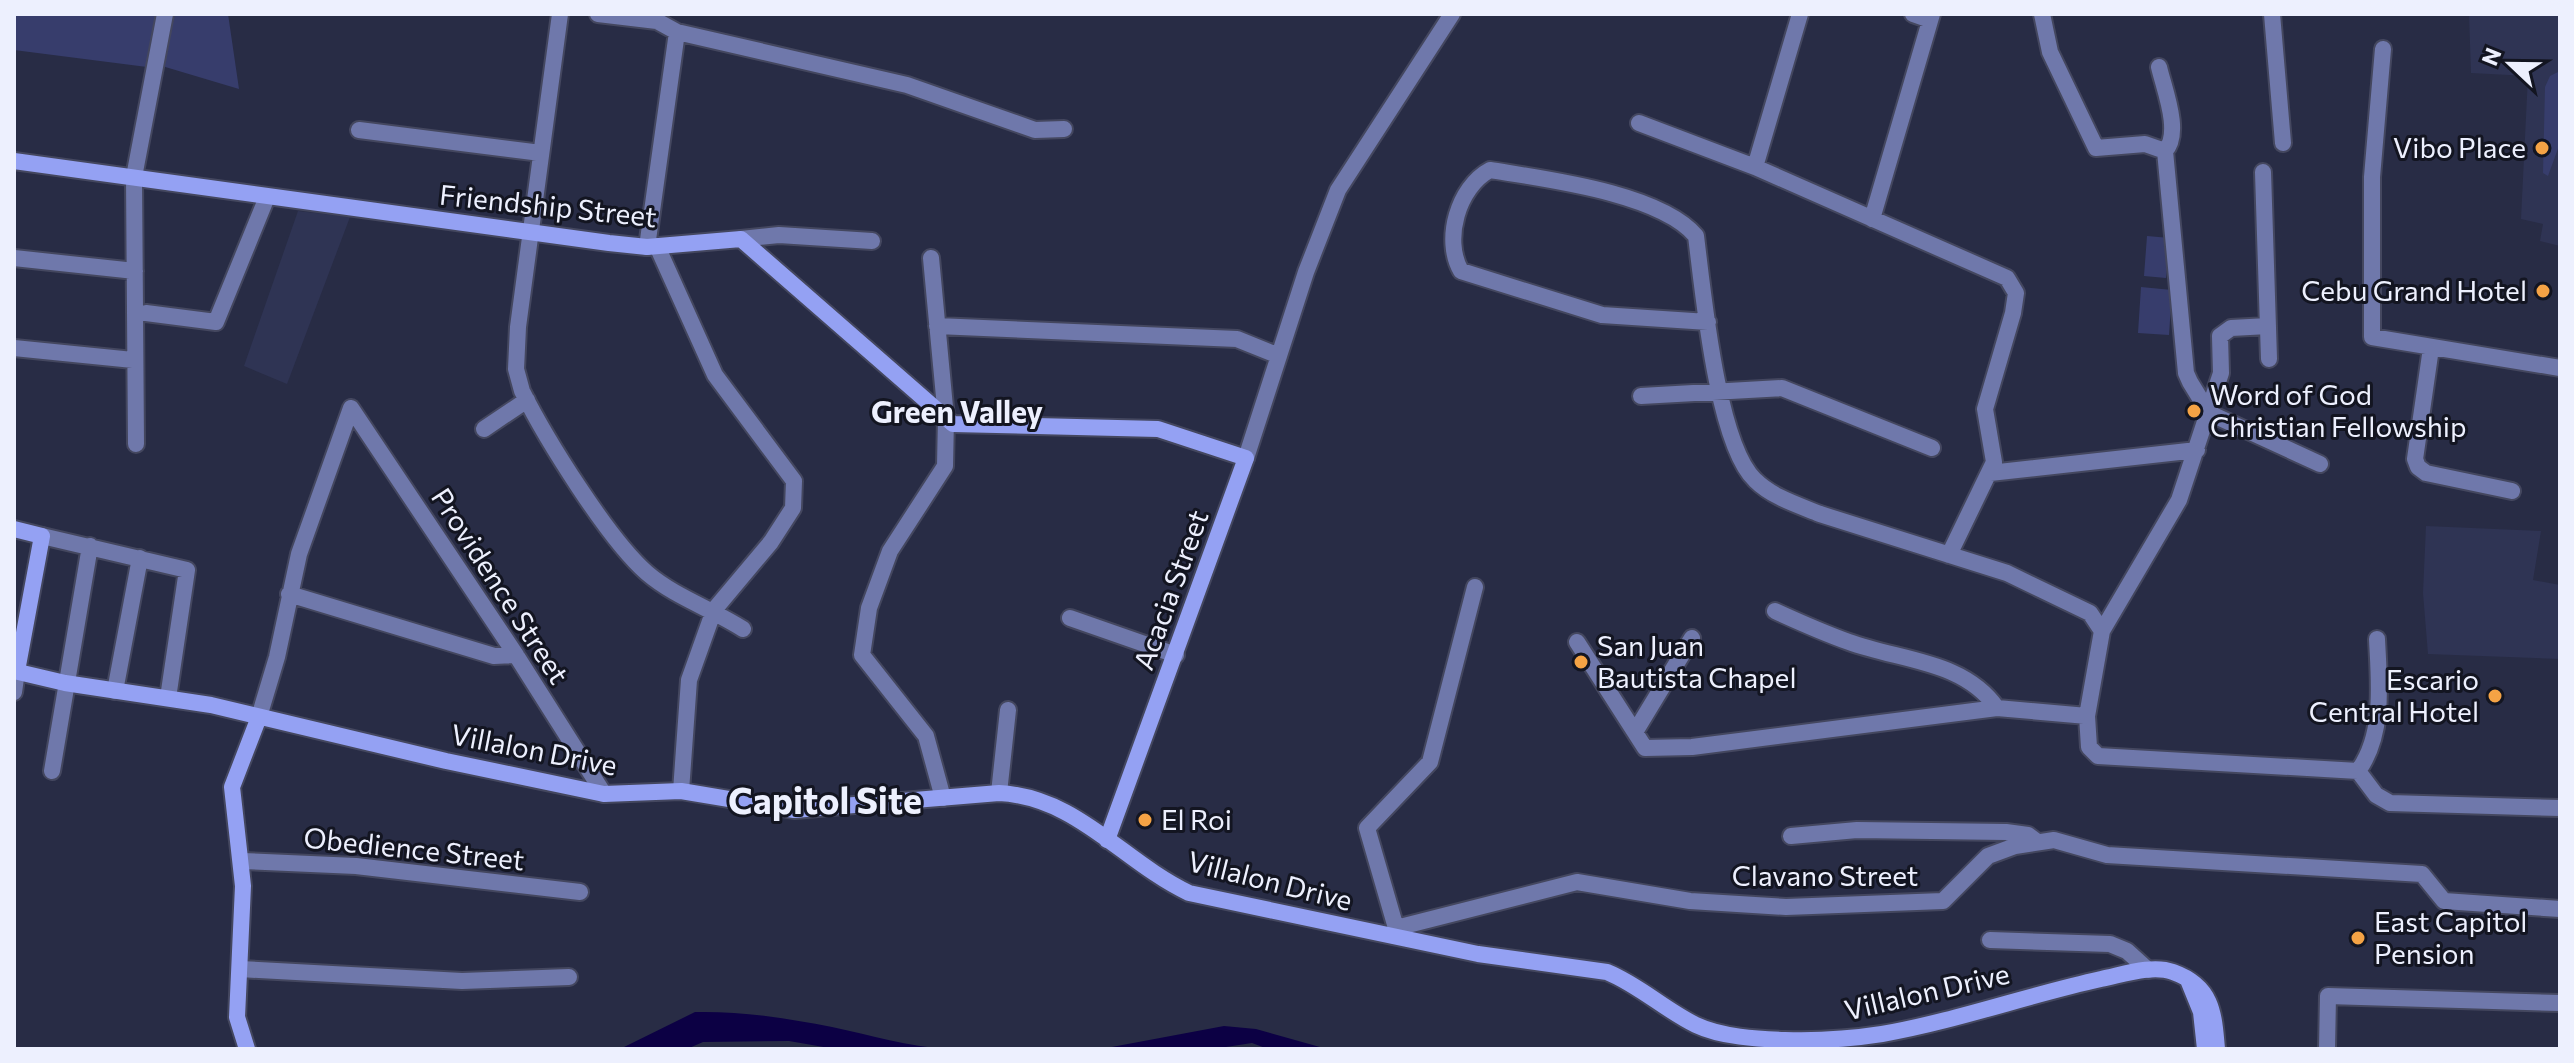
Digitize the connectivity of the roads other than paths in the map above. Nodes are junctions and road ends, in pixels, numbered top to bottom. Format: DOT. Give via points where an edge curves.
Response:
graph roads {
  1 [pos="165,14"];
  2 [pos="560,14"];
  3 [pos="598,14"];
  4 [pos="1452,14"];
  5 [pos="1800,14"];
  6 [pos="1913,14"];
  7 [pos="2042,14"];
  8 [pos="2272,14"];
  9 [pos="1931,17"];
  10 [pos="677,32"];
  11 [pos="2383,49"];
  12 [pos="2159,67"];
  13 [pos="1639,123"];
  14 [pos="1064,129"];
  15 [pos="359,130"];
  16 [pos="2283,143"];
  17 [pos="2165,151"];
  18 [pos="541,153"];
  19 [pos="14,161"];
  20 [pos="1755,167"];
  21 [pos="2263,172"];
  22 [pos="134,177"];
  23 [pos="267,197"];
  24 [pos="1872,219"];
  25 [pos="531,233"];
  26 [pos="741,239"];
  27 [pos="872,241"];
  28 [pos="652,246"];
  29 [pos="14,258"];
  30 [pos="931,258"];
  31 [pos="135,271"];
  32 [pos="146,313"];
  33 [pos="1708,322"];
  34 [pos="937,326"];
  35 [pos="2268,326"];
  36 [pos="14,348"];
  37 [pos="2431,348"];
  38 [pos="1279,356"];
  39 [pos="2269,359"];
  40 [pos="133,360"];
  41 [pos="2560,368"];
  42 [pos="1722,393"];
  43 [pos="1641,396"];
  44 [pos="527,400"];
  45 [pos="2209,413"];
  46 [pos="946,418"];
  47 [pos="484,429"];
  48 [pos="136,444"];
  49 [pos="1932,448"];
  50 [pos="2197,450"];
  51 [pos="1246,458"];
  52 [pos="2320,464"];
  53 [pos="1990,473"];
  54 [pos="2512,491"];
  55 [pos="14,529"];
  56 [pos="42,536"];
  57 [pos="90,546"];
  58 [pos="1949,555"];
  59 [pos="140,558"];
  60 [pos="1475,587"];
  61 [pos="289,594"];
  62 [pos="714,610"];
  63 [pos="1775,611"];
  64 [pos="1070,618"];
  65 [pos="743,629"];
  66 [pos="2102,631"];
  67 [pos="1692,638"];
  68 [pos="2377,639"];
  69 [pos="1577,642"];
  70 [pos="516,655"];
  71 [pos="1176,655"];
  72 [pos="16,671"];
  73 [pos="65,683"];
  74 [pos="115,691"];
  75 [pos="14,692"];
  76 [pos="168,698"];
  77 [pos="1997,708"];
  78 [pos="1008,710"];
  79 [pos="2087,716"];
  80 [pos="259,717"];
  81 [pos="1635,732"];
  82 [pos="52,771"];
  83 [pos="2358,771"];
  84 [pos="681,791"];
  85 [pos="999,793"];
  86 [pos="604,794"];
  87 [pos="943,798"];
  88 [pos="2560,808"];
  89 [pos="1791,836"];
  90 [pos="1107,840"];
  91 [pos="2036,841"];
  92 [pos="242,861"];
  93 [pos="580,892"];
  94 [pos="2560,909"];
  95 [pos="1396,933"];
  96 [pos="1990,940"];
  97 [pos="240,969"];
  98 [pos="2148,970"];
  99 [pos="569,977"];
  100 [pos="2188,980"];
  101 [pos="2560,1003"];
  102 [pos="247,1049"];
  103 [pos="2205,1049"];
  104 [pos="2217,1049"];
  105 [pos="2327,1049"];
  1 -- 22 [label="street"];
  2 -- 18 [label="street"];
  3 -- 10 [label="street" via="657,21"];
  4 -- 38 [label="street, Acacia Street" via="1338,190"];
  5 -- 20 [label="street"];
  6 -- 9 [label="street"];
  7 -- 17 [label="street" via="2050,52 2096,148 2145,144"];
  8 -- 16 [label="street"];
  9 -- 24 [label="street"];
  10 -- 14 [label="street" via="907,85 1035,130"];
  10 -- 28 [label="street"];
  11 -- 37 [label="street" via="2372,177 2370,332 2378,340"];
  12 -- 17 [label="street" via="2172,129"];
  13 -- 20 [label="street"];
  15 -- 18 [label="street"];
  17 -- 45 [label="street" via="2186,373"];
  18 -- 25 [label="street"];
  19 -- 22 [label="street, Friendship Street"];
  20 -- 24 [label="street"];
  21 -- 35 [label="street"];
  22 -- 23 [label="street, Friendship Street"];
  22 -- 31 [label="street"];
  23 -- 25 [label="street, Friendship Street"];
  23 -- 32 [label="street" via="216,322"];
  24 -- 53 [label="street" via="1985,265 2007,278 2016,293 1985,409 1994,462"];
  25 -- 28 [label="street, Friendship Street"];
  25 -- 44 [label="street" via="516,369"];
  26 -- 27 [label="street" via="779,235"];
  26 -- 28 [label="street, Friendship Street"];
  26 -- 46 [label="street"];
  28 -- 62 [label="street" via="715,375 794,481 793,508"];
  29 -- 31 [label="street"];
  30 -- 34 [label="street"];
  31 -- 40 [label="street"];
  33 -- 33 [label="street" via="1696,236 1681,221 1594,188 1490,170 1466,189 1452,251 1461,271 1602,315"];
  33 -- 42 [label="street"];
  34 -- 38 [label="street" via="1237,339"];
  34 -- 46 [label="street"];
  35 -- 39 [label="street"];
  35 -- 45 [label="street" via="2231,328 2220,336 2221,373"];
  36 -- 40 [label="street"];
  37 -- 41 [label="street"];
  37 -- 54 [label="street" via="2418,467"];
  38 -- 51 [label="street, Acacia Street"];
  40 -- 48 [label="street"];
  42 -- 43 [label="street"];
  42 -- 49 [label="street" via="1782,388"];
  42 -- 58 [label="street" via="1744,467 1768,490 1820,514"];
  44 -- 47 [label="street"];
  44 -- 62 [label="street" via="623,547 671,591"];
  45 -- 50 [label="street"];
  45 -- 52 [label="street"];
  46 -- 51 [label="street" via="964,426 1158,429"];
  46 -- 87 [label="street" via="945,466 890,551 869,608 862,655 926,736"];
  50 -- 53 [label="street"];
  50 -- 66 [label="street" via="2179,500"];
  51 -- 71 [label="street, Acacia Street"];
  53 -- 58 [label="street"];
  55 -- 56 [label="street"];
  56 -- 57 [label="street"];
  56 -- 72 [label="street"];
  57 -- 59 [label="street"];
  57 -- 73 [label="street"];
  58 -- 66 [label="street" via="2007,573 2075,604 2090,613"];
  59 -- 74 [label="street"];
  59 -- 76 [label="street" via="187,570"];
  60 -- 95 [label="street" via="1430,762 1367,828"];
  61 -- 70 [label="street" via="494,656"];
  61 -- 70 [label="street, Providence Street" via="351,408"];
  61 -- 80 [label="street"];
  62 -- 65 [label="street"];
  62 -- 84 [label="street" via="689,680"];
  63 -- 77 [label="street" via="1849,642 1967,678"];
  64 -- 71 [label="street"];
  66 -- 79 [label="street"];
  67 -- 81 [label="street"];
  68 -- 83 [label="street" via="2380,709"];
  69 -- 81 [label="street"];
  70 -- 86 [label="street, Providence Street"];
  71 -- 90 [label="street, Acacia Street"];
  72 -- 73 [label="street, Villalon Drive"];
  72 -- 75 [label="street"];
  73 -- 74 [label="street, Villalon Drive"];
  73 -- 82 [label="street"];
  74 -- 76 [label="street, Villalon Drive"];
  76 -- 80 [label="street, Villalon Drive"];
  77 -- 79 [label="street"];
  77 -- 81 [label="street" via="1663,749 1645,748"];
  78 -- 85 [label="street"];
  79 -- 83 [label="street" via="2089,747 2098,756"];
  80 -- 86 [label="street, Villalon Drive"];
  80 -- 92 [label="street" via="232,787"];
  83 -- 88 [label="street" via="2376,795 2390,803"];
  84 -- 86 [label="street, Villalon Drive"];
  84 -- 87 [label="street, Villalon Drive" via="794,810"];
  85 -- 87 [label="street, Villalon Drive"];
  85 -- 90 [label="street, Villalon Drive" via="1048,801"];
  89 -- 91 [label="street" via="1857,830 2006,832"];
  90 -- 95 [label="street, Villalon Drive" via="1189,893"];
  91 -- 94 [label="street, Clavano Street" via="2054,840 2107,855 2422,874 2444,901"];
  91 -- 95 [label="street, Clavano Street" via="1988,856 1943,901 1786,907 1690,901 1577,882"];
  92 -- 93 [label="street, Obedience Street" via="356,866"];
  92 -- 97 [label="street"];
  95 -- 98 [label="street, Villalon Drive" via="1607,972 1709,1030 1782,1040 1885,1033"];
  96 -- 98 [label="street" via="2110,944"];
  97 -- 99 [label="street" via="462,981"];
  97 -- 102 [label="street" via="237,1017"];
  98 -- 100 [label="street, Villalon Drive" via="2171,971"];
  100 -- 103 [label="street" via="2201,1012"];
  100 -- 104 [label="street" via="2207,996"];
  101 -- 105 [label="street" via="2328,996"];
}
